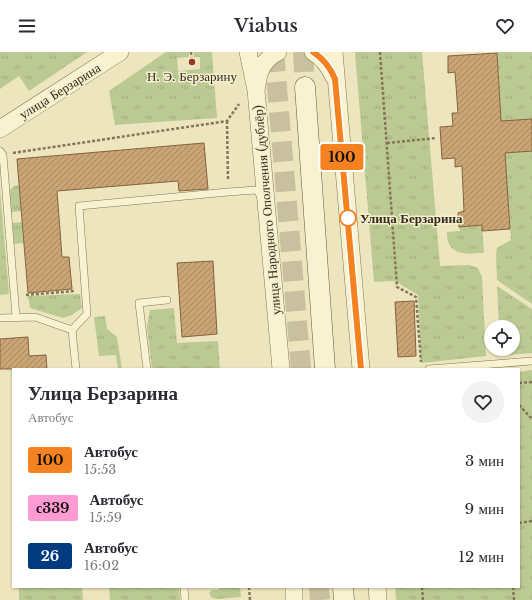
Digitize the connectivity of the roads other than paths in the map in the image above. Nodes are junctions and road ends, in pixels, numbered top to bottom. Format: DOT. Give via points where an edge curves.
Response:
graph roads {
  1 [pos="120,52"];
  2 [pos="248,52"];
  3 [pos="278,52"];
  4 [pos="313,52"];
  5 [pos="334,52"];
  6 [pos="335,79"];
  7 [pos="305,87"];
  8 [pos="256,90"];
  9 [pos="0,129"];
  10 [pos="1,153"];
  11 [pos="267,208"];
  12 [pos="167,300"];
  13 [pos="16,317"];
  14 [pos="0,318"];
  15 [pos="72,330"];
  16 [pos="532,361"];
  17 [pos="76,368"];
  18 [pos="147,368"];
  19 [pos="281,368"];
  20 [pos="325,368"];
  21 [pos="361,368"];
  22 [pos="442,368"];
  23 [pos="184,588"];
  24 [pos="294,588"];
  25 [pos="343,588"];
  26 [pos="377,588"];
  27 [pos="185,600"];
  28 [pos="294,600"];
  29 [pos="344,600"];
  30 [pos="378,600"];
  1 -- 9 [label="street, улица Берзарина"];
  2 -- 8 [label="street, улица Народного Ополчения (дублёр)"];
  3 -- 8 [label="street" via="260,69"];
  4 -- 6 [label="street" via="323,59"];
  5 -- 6 [label="street"];
  6 -- 21 [label="street"];
  7 -- 20 [label="main road"];
  8 -- 11 [label="street, улица Народного Ополчения (дублёр)"];
  10 -- 13 [label="lane"];
  11 -- 15 [label="lane" via="257,190 79,206 87,314"];
  11 -- 19 [label="street, улица Народного Ополчения (дублёр)"];
  12 -- 18 [label="lane" via="139,303"];
  13 -- 14 [label="lane"];
  13 -- 15 [label="lane" via="35,316"];
  15 -- 17 [label="lane"];
  16 -- 22 [label="lane"];
  23 -- 27 [label="lane"];
  24 -- 28 [label="street"];
  25 -- 29 [label="main road"];
  26 -- 30 [label="street"];
}
